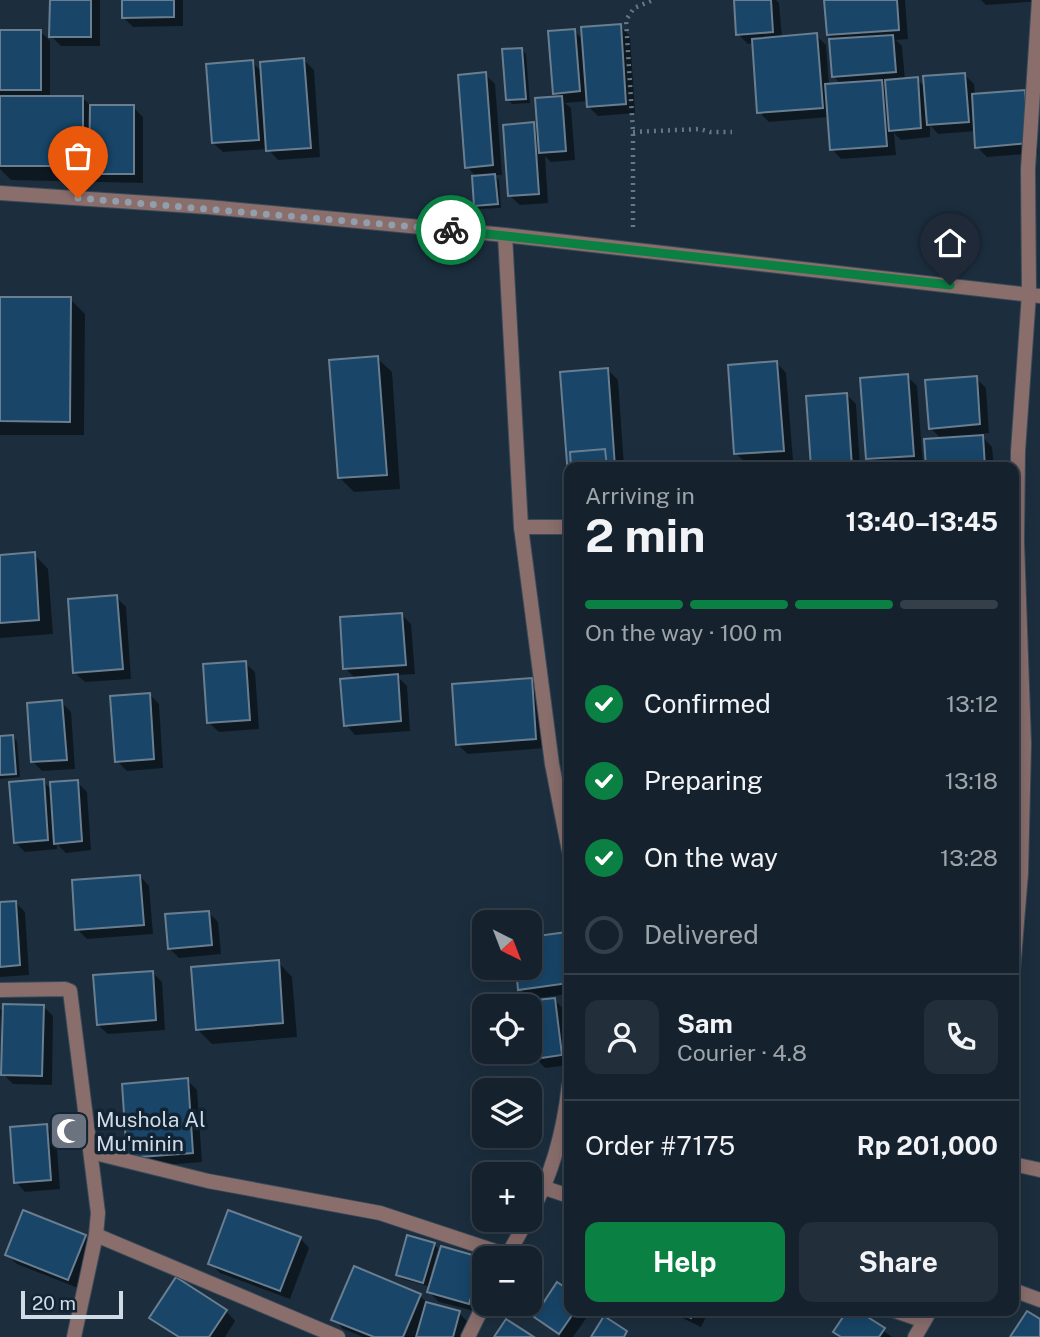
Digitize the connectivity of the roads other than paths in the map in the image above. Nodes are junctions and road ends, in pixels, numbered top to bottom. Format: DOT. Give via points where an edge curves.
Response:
graph roads {
  1 [pos="1039,0"];
  2 [pos="0,192"];
  3 [pos="505,235"];
  4 [pos="1034,295"];
  5 [pos="1018,462"];
  6 [pos="521,527"];
  7 [pos="564,527"];
  8 [pos="564,763"];
  9 [pos="552,764"];
  10 [pos="564,825"];
  11 [pos="0,990"];
  12 [pos="564,1113"];
  13 [pos="91,1152"];
  14 [pos="1019,1165"];
  15 [pos="1040,1170"];
  16 [pos="545,1188"];
  17 [pos="542,1193"];
  18 [pos="564,1194"];
  19 [pos="96,1235"];
  20 [pos="475,1246"];
  21 [pos="1019,1292"];
  22 [pos="1040,1300"];
  23 [pos="478,1316"];
  24 [pos="927,1316"];
  25 [pos="74,1337"];
  26 [pos="338,1337"];
  27 [pos="468,1337"];
  28 [pos="915,1337"];
  1 -- 4 [label="street" via="1028,169"];
  2 -- 3 [label="street"];
  3 -- 4 [label="street"];
  3 -- 6 [label="street"];
  4 -- 5 [label="street"];
  6 -- 7 [label="street"];
  6 -- 9 [label="street"];
  8 -- 9 [label="street"];
  9 -- 10 [label="street"];
  11 -- 13 [label="street" via="70,991"];
  12 -- 16 [label="street" via="556,1159"];
  13 -- 19 [label="street"];
  13 -- 20 [label="street" via="208,1181 380,1213"];
  14 -- 15 [label="street"];
  16 -- 17 [label="street"];
  16 -- 18 [label="street"];
  19 -- 25 [label="street"];
  19 -- 26 [label="street"];
  21 -- 22 [label="street"];
  23 -- 27 [label="street"];
  24 -- 28 [label="street"];
}
